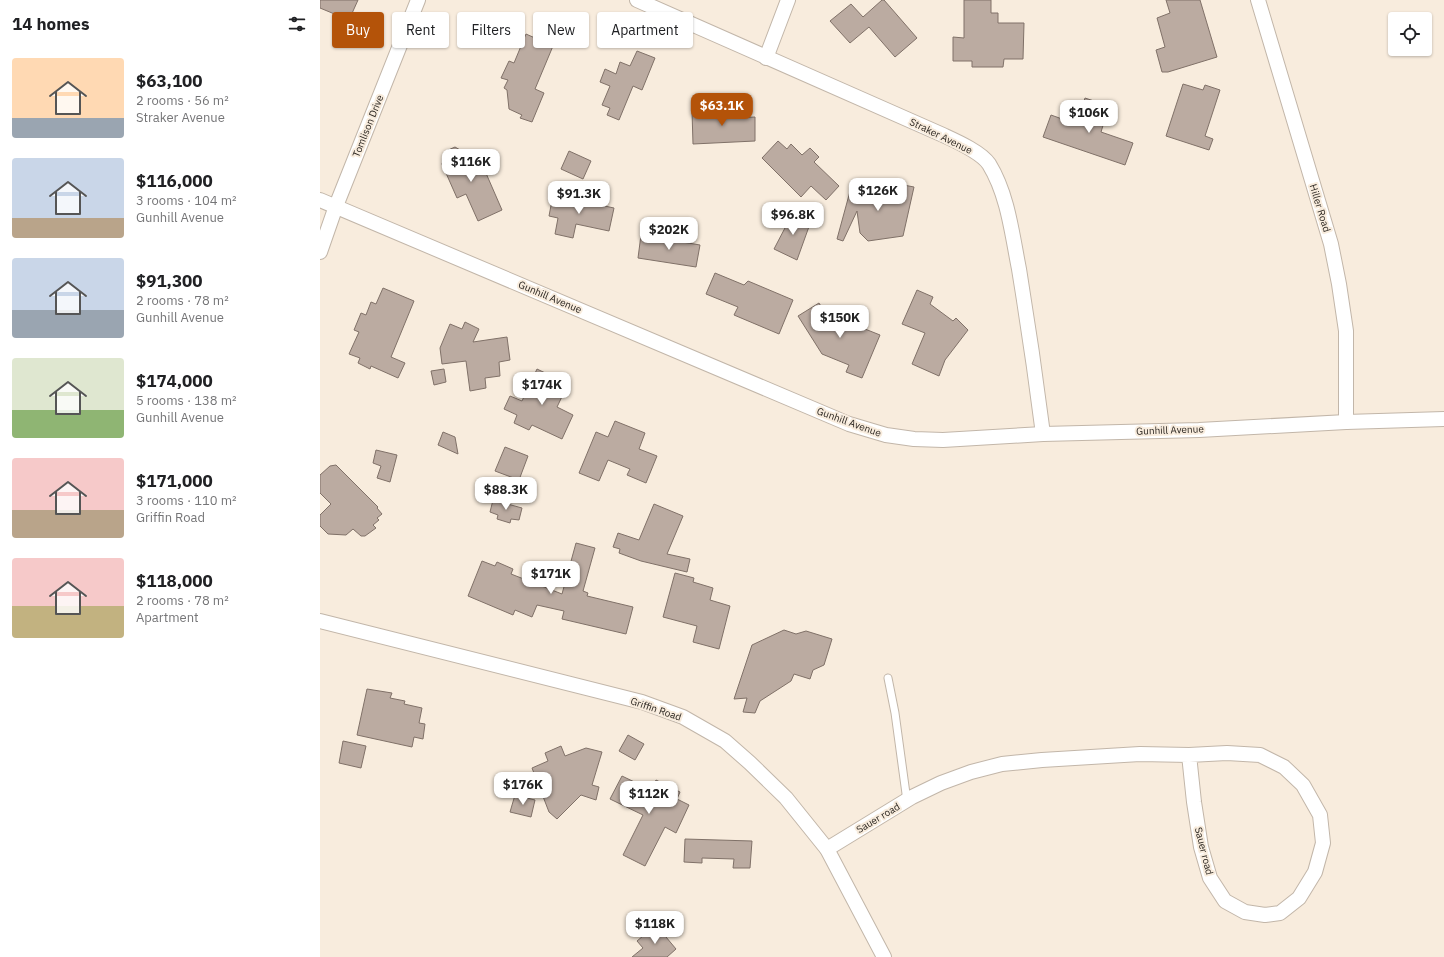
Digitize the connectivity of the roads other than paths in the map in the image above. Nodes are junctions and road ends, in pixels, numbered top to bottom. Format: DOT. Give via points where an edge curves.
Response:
graph roads {
  1 [pos="418,0"];
  2 [pos="637,0"];
  3 [pos="788,0"];
  4 [pos="1258,0"];
  5 [pos="766,58"];
  6 [pos="320,200"];
  7 [pos="336,206"];
  8 [pos="320,252"];
  9 [pos="1444,419"];
  10 [pos="1346,422"];
  11 [pos="1044,434"];
  12 [pos="320,621"];
  13 [pos="888,678"];
  14 [pos="1189,755"];
  15 [pos="906,801"];
  16 [pos="827,849"];
  17 [pos="884,957"];
  1 -- 7 [label="street, Tomlison Drive"];
  2 -- 5 [label="street, Straker Avenue"];
  3 -- 5 [label="street"];
  4 -- 10 [label="street, Hiller Road" via="1331,244 1346,331"];
  5 -- 11 [label="street, Straker Avenue" via="949,138 968,147 988,162 1000,188 1012,232"];
  6 -- 7 [label="street, Gunhill Avenue"];
  7 -- 8 [label="street, Tomlison Drive"];
  7 -- 11 [label="street, Gunhill Avenue" via="849,424 886,435 914,439 943,440"];
  9 -- 10 [label="street, Gunhill Avenue"];
  10 -- 11 [label="street, Gunhill Avenue" via="1199,430"];
  12 -- 16 [label="street, Griffin Road" via="642,702 683,717 724,741 750,763 786,798"];
  13 -- 15 [label="lane"];
  14 -- 14 [label="street, Sauer road" via="1260,755 1284,766 1303,785 1320,815 1322,843 1315,872 1299,898 1280,913 1265,915 1245,912 1225,901 1210,878 1201,847"];
  14 -- 15 [label="street, Sauer road" via="1140,754 1002,764 941,783"];
  15 -- 16 [label="street, Sauer road"];
  16 -- 17 [label="street, Griffin Road"];
}
